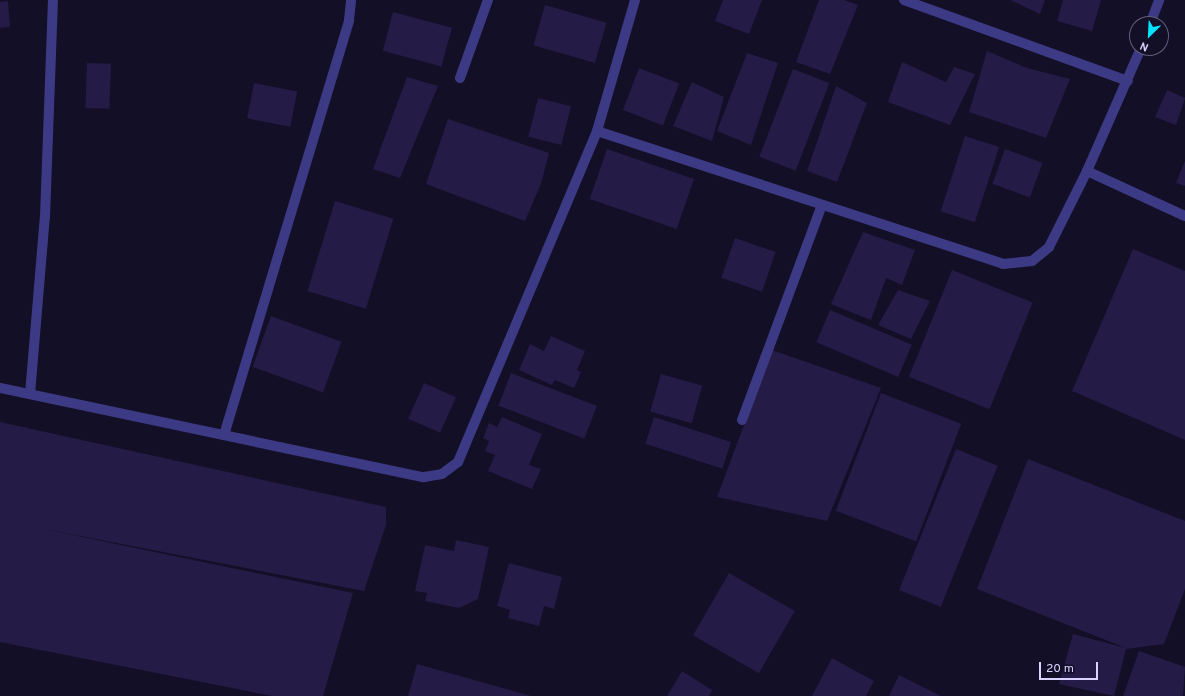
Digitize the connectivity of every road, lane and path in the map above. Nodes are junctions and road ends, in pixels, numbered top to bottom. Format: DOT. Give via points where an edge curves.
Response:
graph roads {
  1 [pos="53,0"];
  2 [pos="351,0"];
  3 [pos="488,0"];
  4 [pos="635,0"];
  5 [pos="904,0"];
  6 [pos="1159,0"];
  7 [pos="1153,16"];
  8 [pos="1138,56"];
  9 [pos="460,78"];
  10 [pos="1128,81"];
  11 [pos="596,131"];
  12 [pos="1087,171"];
  13 [pos="822,205"];
  14 [pos="1185,216"];
  15 [pos="0,388"];
  16 [pos="30,394"];
  17 [pos="742,420"];
  18 [pos="224,435"];
  1 -- 16 [label="street" via="45,217"];
  2 -- 18 [label="street" via="349,20"];
  3 -- 9 [label="street"];
  4 -- 11 [label="street"];
  5 -- 10 [label="street"];
  6 -- 7 [label="street"];
  8 -- 10 [label="street"];
  10 -- 12 [label="street"];
  11 -- 13 [label="street"];
  11 -- 18 [label="street" via="458,462 442,474 424,477"];
  12 -- 13 [label="street" via="1049,247 1032,261 1003,264"];
  12 -- 14 [label="street"];
  13 -- 17 [label="street"];
  15 -- 16 [label="street"];
  16 -- 18 [label="street"];
}
